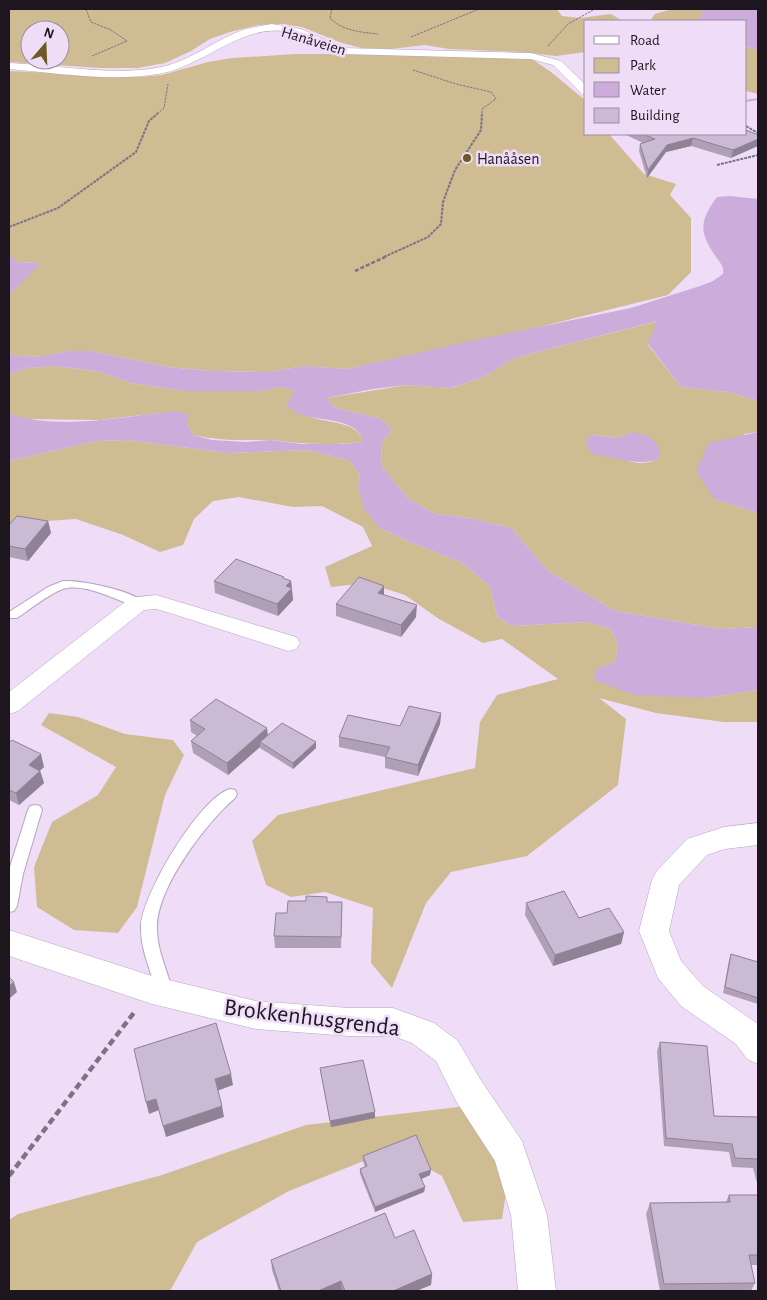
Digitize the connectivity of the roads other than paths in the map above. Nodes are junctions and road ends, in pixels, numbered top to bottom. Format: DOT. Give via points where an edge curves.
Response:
graph roads {
  1 [pos="9,66"];
  2 [pos="584,90"];
  3 [pos="138,603"];
  4 [pos="13,615"];
  5 [pos="288,643"];
  6 [pos="9,705"];
  7 [pos="230,794"];
  8 [pos="35,810"];
  9 [pos="758,834"];
  10 [pos="9,906"];
  11 [pos="9,943"];
  12 [pos="159,992"];
  13 [pos="758,1049"];
  14 [pos="537,1291"];
  1 -- 2 [label="street, Hanåveien" via="134,72 171,68 187,63 244,32 272,28 302,33 326,47 343,51 524,55 547,59 561,66"];
  3 -- 4 [label="lane" via="123,595 95,588 64,585"];
  3 -- 5 [label="street" via="156,602"];
  3 -- 6 [label="street"];
  7 -- 12 [label="lane" via="205,817 152,905 149,925"];
  8 -- 10 [label="lane" via="15,874"];
  9 -- 13 [label="street" via="724,838 697,847 666,880 654,931 669,969 692,996 746,1034"];
  11 -- 12 [label="street, Brokkenhusgrenda"];
  12 -- 14 [label="street, Brokkenhusgrenda" via="256,1015 393,1022 423,1033 447,1051 468,1090 510,1153 529,1214"];
}
